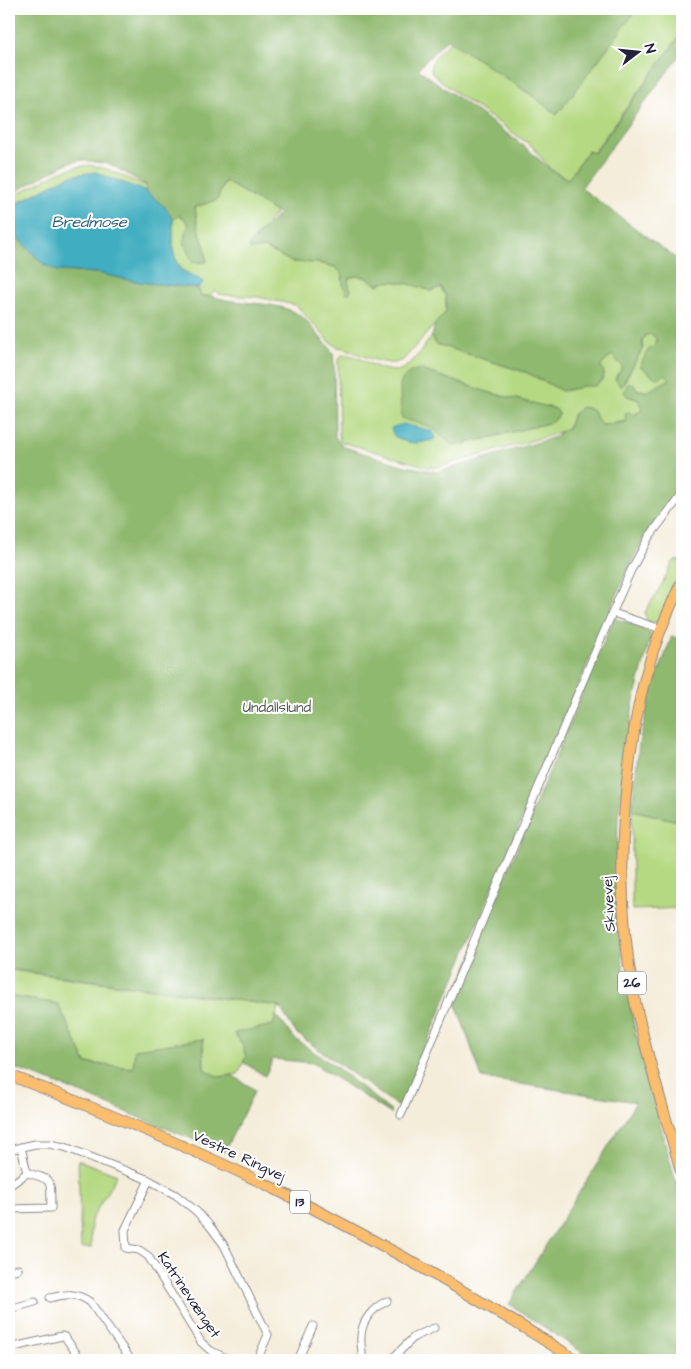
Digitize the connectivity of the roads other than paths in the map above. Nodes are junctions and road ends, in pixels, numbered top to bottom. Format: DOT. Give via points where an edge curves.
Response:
graph roads {
  1 [pos="682,494"];
  2 [pos="682,581"];
  3 [pos="613,613"];
  4 [pos="662,629"];
  5 [pos="9,1075"];
  6 [pos="401,1114"];
  7 [pos="21,1147"];
  8 [pos="9,1150"];
  9 [pos="27,1172"];
  10 [pos="682,1176"];
  11 [pos="149,1180"];
  12 [pos="9,1186"];
  13 [pos="9,1209"];
  14 [pos="18,1269"];
  15 [pos="9,1271"];
  16 [pos="50,1298"];
  17 [pos="35,1302"];
  18 [pos="387,1302"];
  19 [pos="9,1309"];
  20 [pos="313,1326"];
  21 [pos="434,1328"];
  22 [pos="9,1348"];
  23 [pos="81,1360"];
  24 [pos="131,1360"];
  25 [pos="230,1360"];
  26 [pos="257,1360"];
  27 [pos="298,1360"];
  28 [pos="362,1360"];
  29 [pos="391,1360"];
  30 [pos="576,1360"];
  1 -- 3 [label="street" via="649,536"];
  2 -- 4 [label="main road, Skivevej / 26"];
  3 -- 4 [label="street"];
  3 -- 6 [label="street"];
  4 -- 10 [label="main road, Skivevej / 26" via="634,729 623,816 622,879 626,940 638,1015"];
  5 -- 30 [label="main road, Vestre Ringvej / 13" via="160,1136 272,1188 424,1268"];
  7 -- 8 [label="street"];
  7 -- 9 [label="street"];
  7 -- 11 [label="street" via="49,1144 65,1147"];
  9 -- 12 [label="street"];
  9 -- 13 [label="street" via="46,1178 50,1184 51,1208"];
  11 -- 25 [label="street, Katrinevænget" via="125,1230 126,1248 139,1250 148,1256 201,1342 212,1352"];
  11 -- 26 [label="street" via="196,1211 224,1246 268,1335"];
  14 -- 15 [label="street"];
  16 -- 24 [label="street" via="76,1295 90,1302"];
  17 -- 19 [label="street"];
  18 -- 28 [label="street" via="368,1315 363,1326"];
  20 -- 27 [label="street"];
  21 -- 29 [label="street" via="414,1337"];
  22 -- 23 [label="street" via="62,1336"];
}
